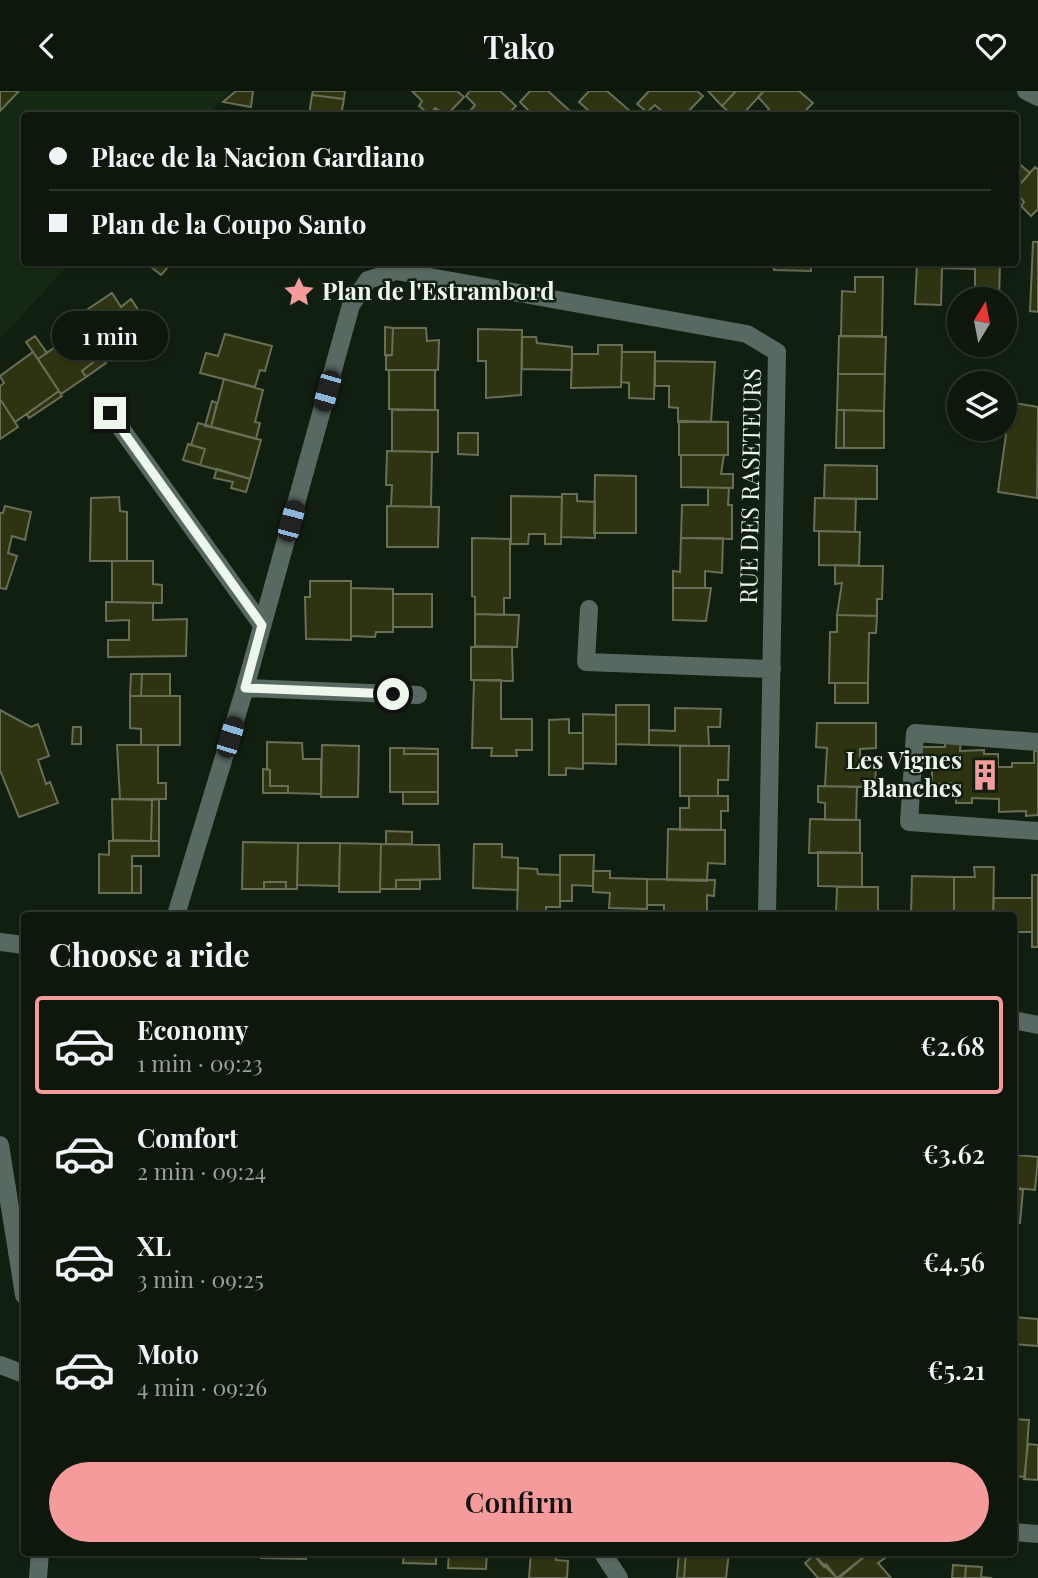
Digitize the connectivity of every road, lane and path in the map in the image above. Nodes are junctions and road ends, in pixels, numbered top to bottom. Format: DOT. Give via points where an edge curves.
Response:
graph roads {
  1 [pos="1026,91"];
  2 [pos="1038,97"];
  3 [pos="110,413"];
  4 [pos="589,608"];
  5 [pos="262,625"];
  6 [pos="772,669"];
  7 [pos="245,688"];
  8 [pos="418,695"];
  9 [pos="1038,742"];
  10 [pos="1038,831"];
  11 [pos="177,912"];
  12 [pos="767,912"];
  13 [pos="0,942"];
  14 [pos="21,945"];
  15 [pos="1017,1021"];
  16 [pos="1038,1025"];
  17 [pos="0,1145"];
  18 [pos="21,1276"];
  19 [pos="0,1365"];
  20 [pos="21,1373"];
  21 [pos="1017,1532"];
  22 [pos="1038,1534"];
  23 [pos="40,1556"];
  24 [pos="605,1556"];
  25 [pos="38,1578"];
  26 [pos="619,1578"];
  1 -- 2 [label="street"];
  3 -- 5 [label="street"];
  4 -- 6 [label="street" via="586,662"];
  5 -- 6 [label="street, RUE DES RASETEURS" via="351,305 368,280 396,271 747,334 776,352"];
  5 -- 7 [label="street"];
  6 -- 12 [label="street, RUE DES RASETEURS"];
  7 -- 8 [label="street"];
  7 -- 11 [label="street"];
  9 -- 10 [label="street" via="915,733 909,822"];
  13 -- 14 [label="street"];
  15 -- 16 [label="street"];
  17 -- 18 [label="street"];
  19 -- 20 [label="street"];
  21 -- 22 [label="street"];
  23 -- 25 [label="street"];
  24 -- 26 [label="street"];
}
